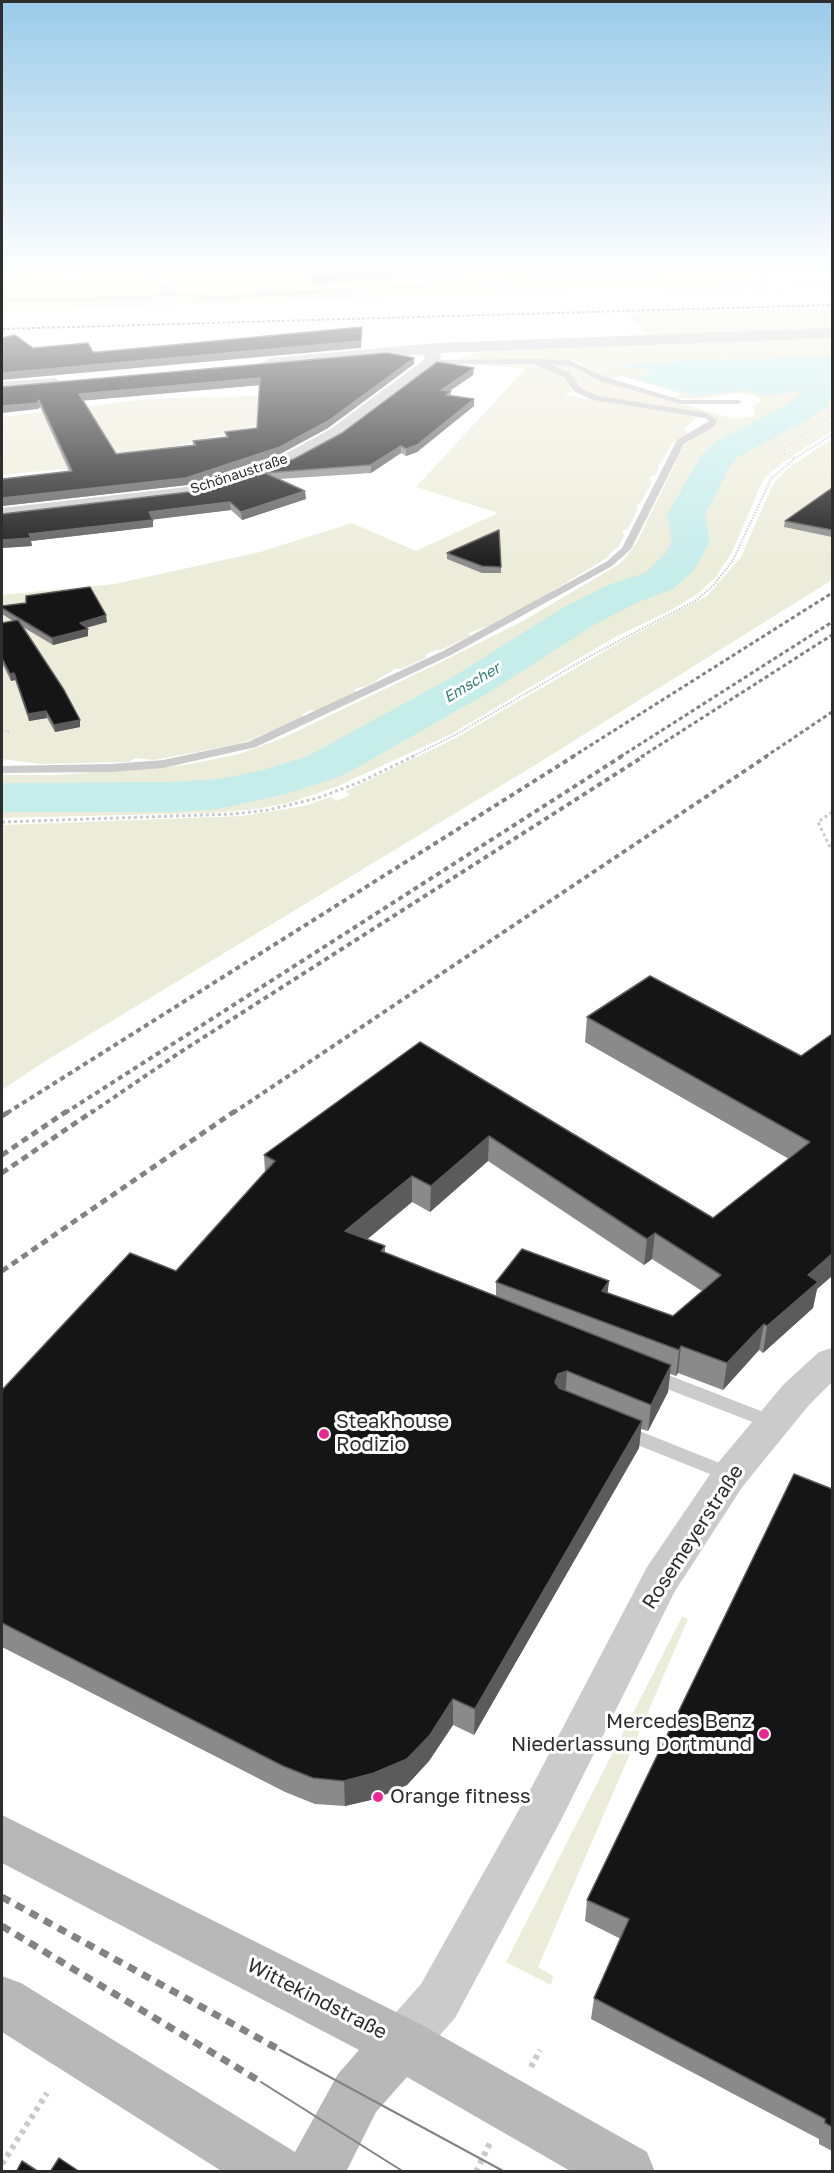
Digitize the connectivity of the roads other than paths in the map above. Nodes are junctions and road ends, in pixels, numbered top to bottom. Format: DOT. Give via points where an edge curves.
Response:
graph roads {
  1 [pos="412,373"];
  2 [pos="564,373"];
  3 [pos="592,373"];
  4 [pos="384,377"];
  5 [pos="76,381"];
  6 [pos="405,381"];
  7 [pos="2,387"];
  8 [pos="738,402"];
  9 [pos="2,514"];
  10 [pos="2,770"];
  11 [pos="832,1361"];
  12 [pos="629,1367"];
  13 [pos="603,1423"];
  14 [pos="773,1423"];
  15 [pos="730,1474"];
  16 [pos="2,1838"];
  17 [pos="2,2002"];
  18 [pos="401,2043"];
  19 [pos="275,2172"];
  20 [pos="315,2172"];
  21 [pos="627,2172"];
  1 -- 6 [label="street, Schönaustraße"];
  2 -- 10 [label="lane" via="578,390 596,398 713,420 680,442 626,549 609,564 447,652 252,745 163,764"];
  3 -- 8 [label="lane" via="681,402"];
  4 -- 6 [label="street"];
  5 -- 7 [label="street"];
  6 -- 9 [label="street, Schönaustraße" via="335,435 287,460 189,492"];
  11 -- 14 [label="street, Rosemeyerstraße"];
  12 -- 14 [label="lane"];
  13 -- 15 [label="lane"];
  14 -- 15 [label="street, Rosemeyerstraße"];
  15 -- 18 [label="street, Rosemeyerstraße" via="661,1579 545,1806 438,2001"];
  16 -- 18 [label="main road, Wittekindstraße"];
  17 -- 19 [label="main road"];
  18 -- 20 [label="main road" via="357,2093"];
  18 -- 21 [label="main road, Wittekindstraße"];
}
